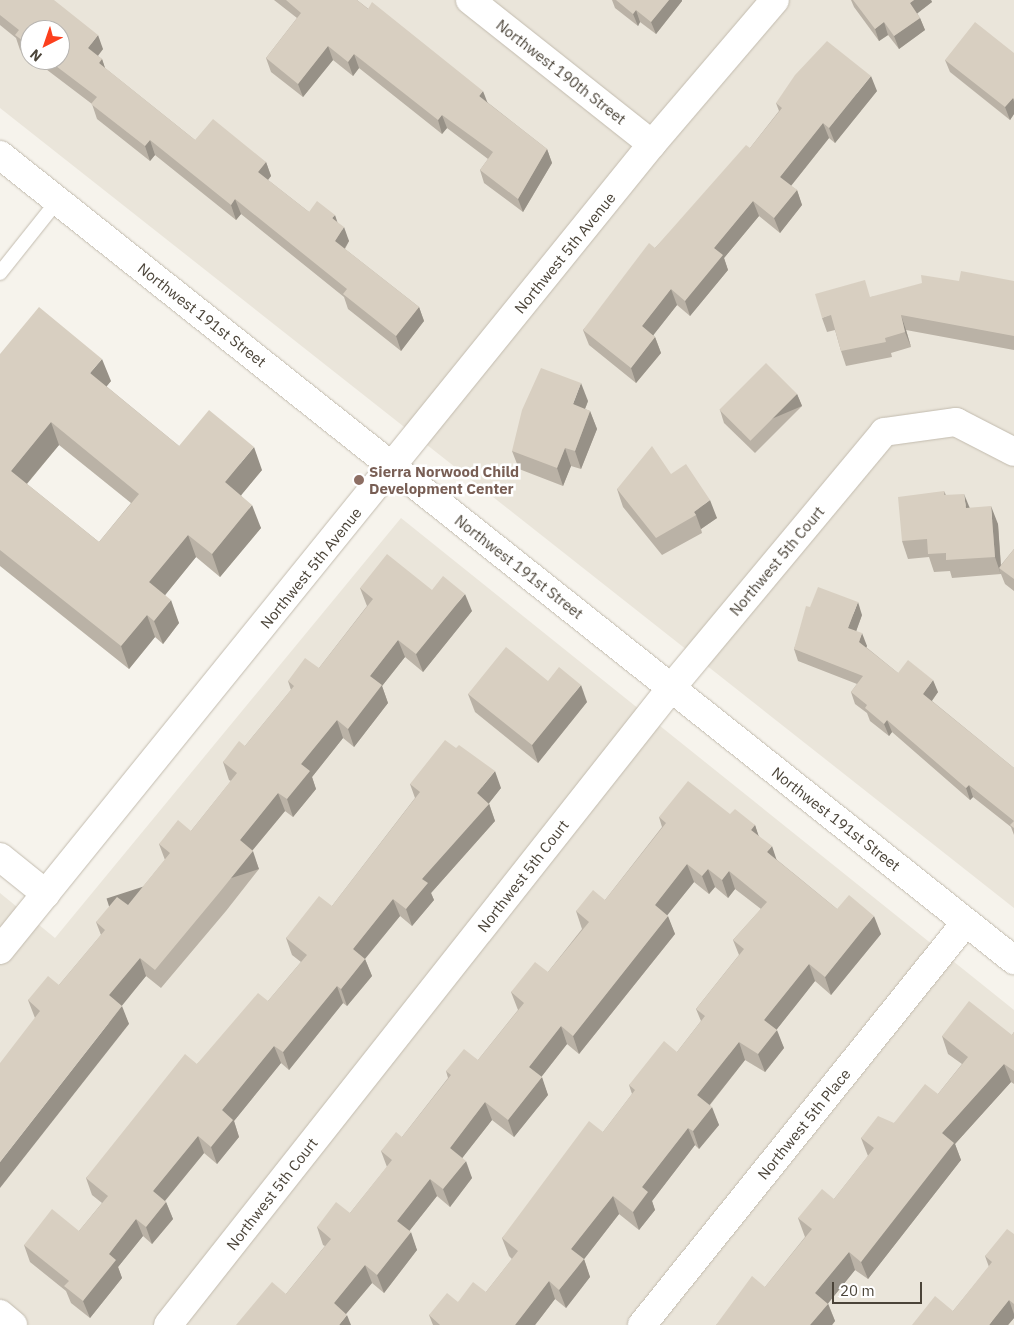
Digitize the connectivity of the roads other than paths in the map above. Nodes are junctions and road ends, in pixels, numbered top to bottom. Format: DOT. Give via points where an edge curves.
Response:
graph roads {
  1 [pos="470,0"];
  2 [pos="775,0"];
  3 [pos="652,144"];
  4 [pos="0,155"];
  5 [pos="58,200"];
  6 [pos="0,273"];
  7 [pos="1014,452"];
  8 [pos="393,467"];
  9 [pos="671,688"];
  10 [pos="0,857"];
  11 [pos="46,894"];
  12 [pos="966,922"];
  13 [pos="0,950"];
  14 [pos="1014,960"];
  15 [pos="0,1314"];
  16 [pos="13,1325"];
  17 [pos="168,1325"];
  18 [pos="642,1325"];
  1 -- 3 [label="street, Northwest 190th Street"];
  2 -- 3 [label="street, Northwest 5th Avenue"];
  3 -- 8 [label="street, Northwest 5th Avenue"];
  4 -- 5 [label="street, Northwest 191st Street"];
  5 -- 6 [label="lane"];
  5 -- 8 [label="street, Northwest 191st Street"];
  7 -- 9 [label="street, Northwest 5th Court" via="956,422 884,432"];
  8 -- 9 [label="street, Northwest 191st Street"];
  8 -- 11 [label="street, Northwest 5th Avenue"];
  9 -- 12 [label="street, Northwest 191st Street"];
  9 -- 17 [label="street, Northwest 5th Court"];
  10 -- 11 [label="street"];
  11 -- 13 [label="street, Northwest 5th Avenue"];
  12 -- 14 [label="street, Northwest 191st Street"];
  12 -- 18 [label="street, Northwest 5th Place"];
  15 -- 16 [label="street"];
}
